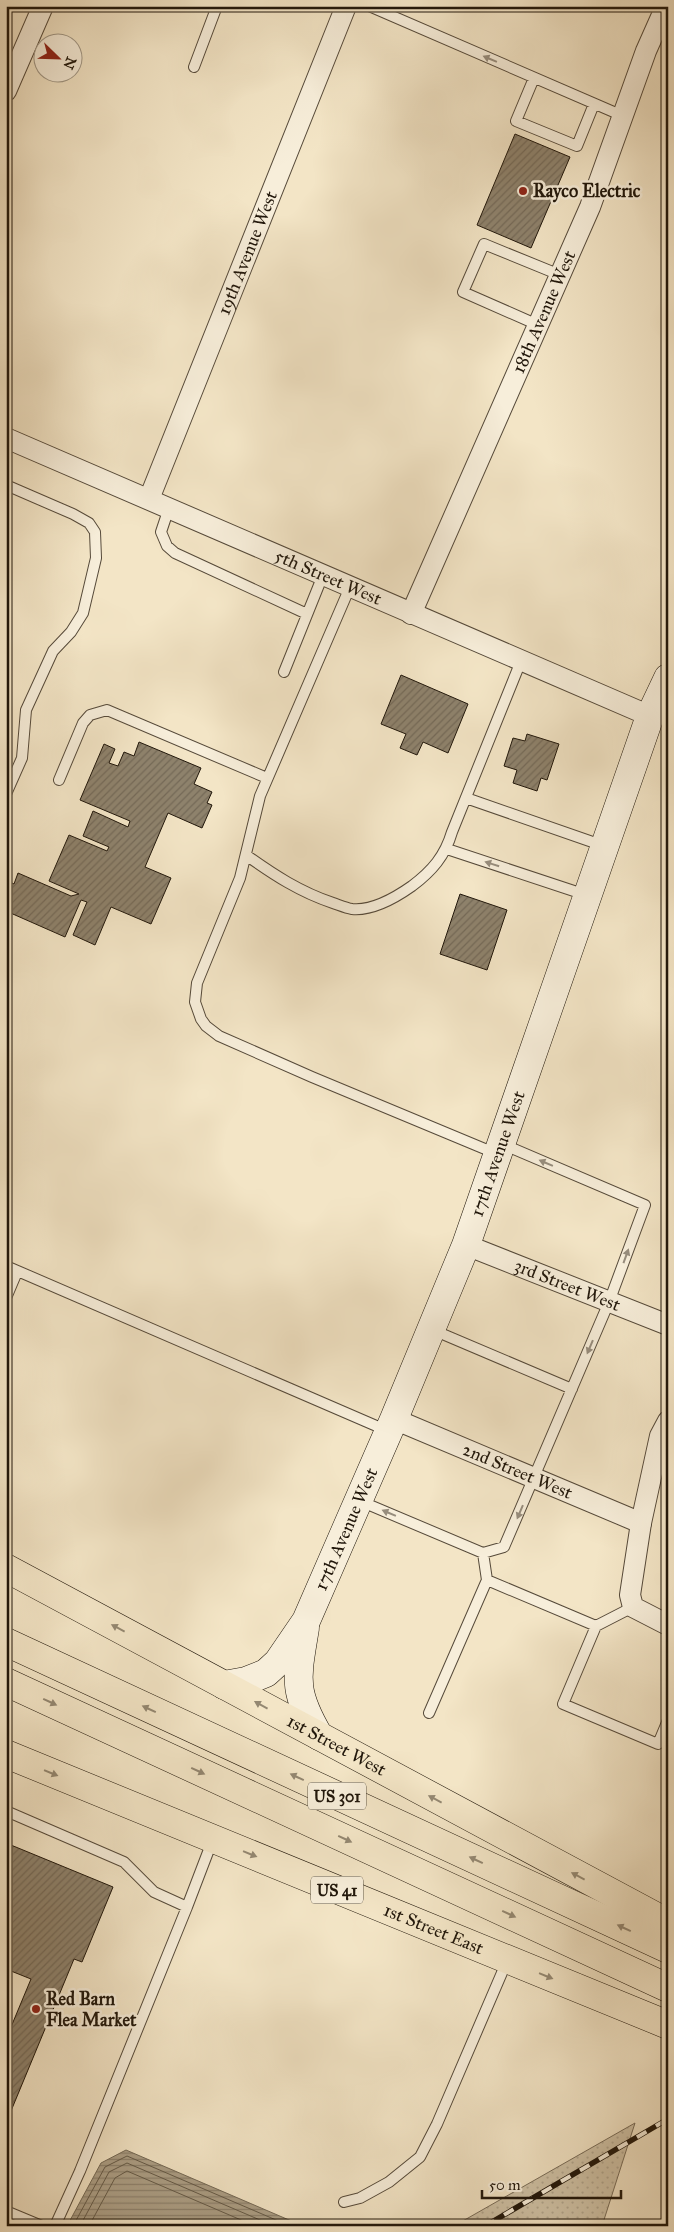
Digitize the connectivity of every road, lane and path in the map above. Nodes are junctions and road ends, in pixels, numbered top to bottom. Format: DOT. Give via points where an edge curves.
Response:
graph roads {
  1 [pos="43,6"];
  2 [pos="216,6"];
  3 [pos="346,6"];
  4 [pos="369,6"];
  5 [pos="666,6"];
  6 [pos="194,66"];
  7 [pos="534,78"];
  8 [pos="6,91"];
  9 [pos="594,104"];
  10 [pos="623,116"];
  11 [pos="560,275"];
  12 [pos="538,325"];
  13 [pos="6,438"];
  14 [pos="6,485"];
  15 [pos="149,499"];
  16 [pos="169,508"];
  17 [pos="323,575"];
  18 [pos="350,587"];
  19 [pos="307,614"];
  20 [pos="412,614"];
  21 [pos="521,661"];
  22 [pos="284,672"];
  23 [pos="668,678"];
  24 [pos="650,716"];
  25 [pos="267,778"];
  26 [pos="59,780"];
  27 [pos="6,794"];
  28 [pos="466,798"];
  29 [pos="604,846"];
  30 [pos="447,849"];
  31 [pos="246,855"];
  32 [pos="588,896"];
  33 [pos="500,1149"];
  34 [pos="466,1245"];
  35 [pos="6,1266"];
  36 [pos="17,1272"];
  37 [pos="6,1298"];
  38 [pos="609,1302"];
  39 [pos="668,1325"];
  40 [pos="432,1330"];
  41 [pos="572,1389"];
  42 [pos="391,1426"];
  43 [pos="665,1432"];
  44 [pos="534,1478"];
  45 [pos="359,1501"];
  46 [pos="642,1523"];
  47 [pos="483,1553"];
  48 [pos="6,1568"];
  49 [pos="486,1580"];
  50 [pos="633,1607"];
  51 [pos="306,1621"];
  52 [pos="668,1625"];
  53 [pos="596,1626"];
  54 [pos="6,1642"];
  55 [pos="6,1682"];
  56 [pos="224,1685"];
  57 [pos="429,1713"];
  58 [pos="668,1720"];
  59 [pos="319,1736"];
  60 [pos="6,1754"];
  61 [pos="6,1811"];
  62 [pos="213,1839"];
  63 [pos="186,1907"];
  64 [pos="668,1923"];
  65 [pos="668,1949"];
  66 [pos="507,1960"];
  67 [pos="668,1988"];
  68 [pos="668,2025"];
  69 [pos="344,2202"];
  70 [pos="6,2211"];
  71 [pos="42,2226"];
  72 [pos="55,2226"];
  1 -- 8 [label="street"];
  2 -- 6 [label="lane"];
  3 -- 15 [label="street, 19th Avenue West"];
  7 -- 4 [label="lane, one-way"];
  5 -- 10 [label="street, 18th Avenue West"];
  7 -- 9 [label="lane"];
  7 -- 9 [label="lane" via="516,120 577,146"];
  9 -- 10 [label="lane"];
  10 -- 11 [label="street, 18th Avenue West" via="590,207"];
  11 -- 12 [label="street, 18th Avenue West"];
  11 -- 12 [label="lane" via="484,244 463,292"];
  12 -- 20 [label="street, 18th Avenue West"];
  13 -- 15 [label="street, 5th Street West"];
  14 -- 27 [label="lane" via="73,514 96,532 96,558 83,613 53,651 26,710 22,758"];
  15 -- 16 [label="street, 5th Street West"];
  16 -- 17 [label="street, 5th Street West"];
  16 -- 19 [label="lane" via="161,532 167,546 175,553"];
  17 -- 18 [label="street, 5th Street West"];
  17 -- 19 [label="lane"];
  18 -- 20 [label="street, 5th Street West"];
  18 -- 25 [label="lane"];
  19 -- 22 [label="lane"];
  20 -- 21 [label="street, 5th Street West"];
  21 -- 24 [label="street, 5th Street West"];
  21 -- 28 [label="lane"];
  23 -- 24 [label="street, 17th Avenue West"];
  24 -- 29 [label="street, 17th Avenue West"];
  25 -- 26 [label="lane" via="106,710 90,715 83,723"];
  25 -- 31 [label="lane"];
  28 -- 29 [label="lane"];
  28 -- 30 [label="lane"];
  29 -- 32 [label="street, 17th Avenue West"];
  30 -- 31 [label="lane" via="430,872 406,890 379,905 352,909 280,880"];
  32 -- 30 [label="lane, one-way"];
  31 -- 33 [label="lane" via="240,878 197,983 196,1002 206,1026 220,1036 312,1077"];
  32 -- 33 [label="street, 17th Avenue West"];
  33 -- 34 [label="street, 17th Avenue West"];
  38 -- 33 [label="lane, one-way" via="645,1205"];
  34 -- 38 [label="street, 3rd Street West"];
  34 -- 40 [label="street, 17th Avenue West"];
  35 -- 36 [label="lane"];
  36 -- 37 [label="lane"];
  36 -- 42 [label="lane" via="294,1389"];
  38 -- 39 [label="street, 3rd Street West"];
  38 -- 41 [label="lane, one-way"];
  40 -- 41 [label="lane"];
  40 -- 42 [label="street, 17th Avenue West"];
  41 -- 44 [label="lane"];
  42 -- 44 [label="street, 2nd Street West"];
  42 -- 45 [label="street, 17th Avenue West"];
  43 -- 46 [label="street"];
  44 -- 46 [label="street, 2nd Street West"];
  44 -- 47 [label="lane, one-way" via="504,1548"];
  47 -- 45 [label="lane, one-way"];
  45 -- 51 [label="street, 17th Avenue West"];
  46 -- 50 [label="street" via="630,1595"];
  47 -- 49 [label="lane"];
  56 -- 48 [label="main road, 1st Street West, one-way"];
  49 -- 53 [label="lane"];
  49 -- 57 [label="lane"];
  50 -- 52 [label="street"];
  50 -- 53 [label="lane"];
  51 -- 56 [label="street, 17th Avenue West" via="278,1662 266,1673"];
  51 -- 59 [label="street, 17th Avenue West" via="298,1684 303,1706"];
  53 -- 58 [label="lane" via="563,1704 658,1744"];
  65 -- 54 [label="main road, US 301, one-way"];
  55 -- 67 [label="main road, US 301, one-way"];
  59 -- 56 [label="main road, 1st Street West, one-way"];
  64 -- 59 [label="main road, 1st Street West, one-way"];
  60 -- 62 [label="main road, 1st Street East / US 41, one-way"];
  61 -- 63 [label="lane" via="119,1860 154,1892"];
  62 -- 63 [label="lane"];
  62 -- 66 [label="main road, 1st Street East / US 41, one-way"];
  63 -- 72 [label="lane"];
  66 -- 68 [label="main road, 1st Street East / US 41, one-way"];
  66 -- 69 [label="lane" via="420,2157 389,2182 360,2198"];
  70 -- 71 [label="lane"];
}
